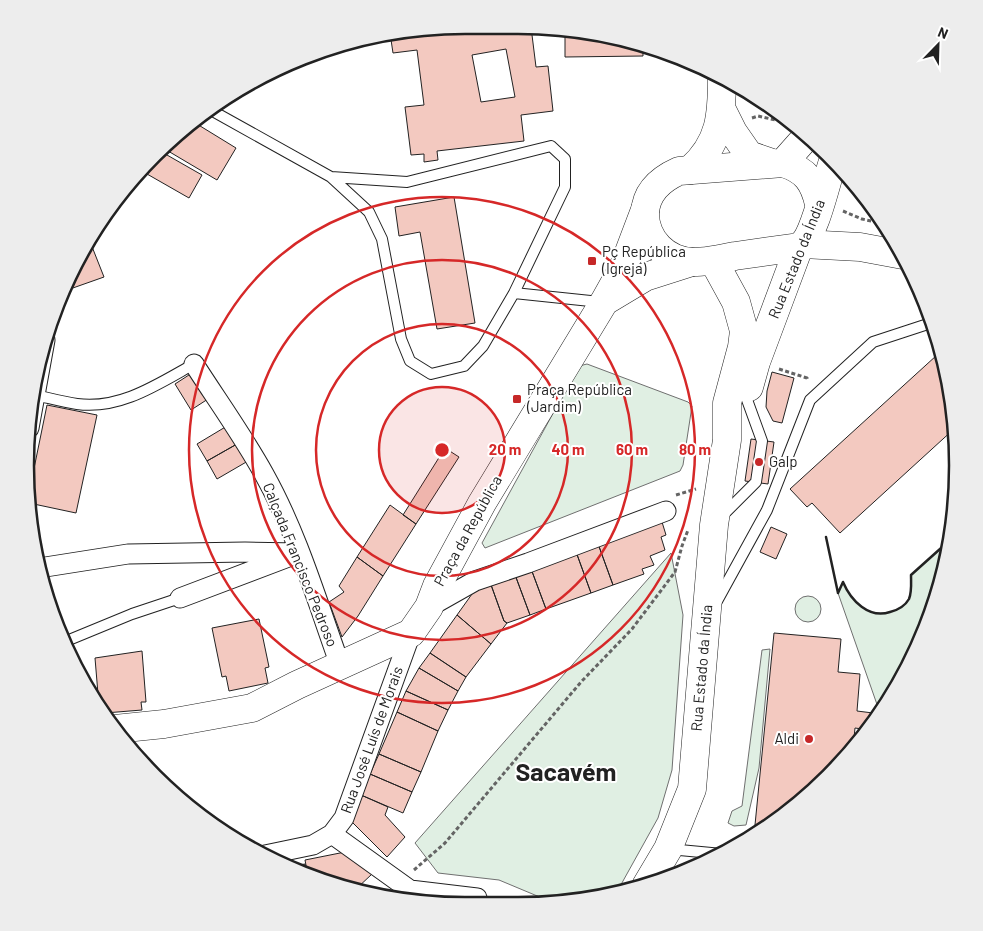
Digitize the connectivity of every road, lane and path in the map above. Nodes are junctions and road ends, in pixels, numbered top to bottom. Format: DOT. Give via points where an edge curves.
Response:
graph roads {
  1 [pos="722,86"];
  2 [pos="722,110"];
  3 [pos="217,113"];
  4 [pos="750,118"];
  5 [pos="776,120"];
  6 [pos="802,141"];
  7 [pos="777,163"];
  8 [pos="832,169"];
  9 [pos="684,170"];
  10 [pos="331,177"];
  11 [pos="826,207"];
  12 [pos="645,210"];
  13 [pos="873,221"];
  14 [pos="801,245"];
  15 [pos="860,247"];
  16 [pos="893,253"];
  17 [pos="703,261"];
  18 [pos="514,293"];
  19 [pos="604,302"];
  20 [pos="925,325"];
  21 [pos="756,362"];
  22 [pos="194,364"];
  23 [pos="39,396"];
  24 [pos="746,397"];
  25 [pos="806,408"];
  26 [pos="727,440"];
  27 [pos="666,511"];
  28 [pos="702,524"];
  29 [pos="299,553"];
  30 [pos="46,567"];
  31 [pos="180,598"];
  32 [pos="429,607"];
  33 [pos="707,618"];
  34 [pos="411,633"];
  35 [pos="71,639"];
  36 [pos="340,665"];
  37 [pos="123,728"];
  38 [pos="332,834"];
  39 [pos="668,849"];
  40 [pos="275,853"];
  41 [pos="708,853"];
  42 [pos="652,875"];
  43 [pos="400,883"];
  44 [pos="469,897"];
  1 -- 2 [label="main road"];
  2 -- 7 [label="main road" via="749,155"];
  2 -- 9 [label="main road" via="709,148 698,163"];
  3 -- 10 [label="lane"];
  4 -- 5 [label="path" via="758,116"];
  6 -- 7 [label="main road"];
  7 -- 9 [label="main road"];
  7 -- 11 [label="main road" via="794,166 811,181"];
  8 -- 11 [label="main road, Rua Estado da Índia"];
  9 -- 12 [label="main road, Praça da República" via="666,176 656,186"];
  10 -- 18 [label="lane" via="369,212 382,239 401,339 410,361 431,374 464,366 483,346"];
  10 -- 18 [label="lane" via="407,182 552,146 565,159 565,187"];
  11 -- 13 [label="path"];
  11 -- 14 [label="main road, Rua Estado da Índia"];
  11 -- 15 [label="main road" via="829,228"];
  12 -- 17 [label="main road, Praça da República" via="649,234 660,249 674,258"];
  12 -- 19 [label="main road, Praça da República" via="623,268"];
  14 -- 15 [label="main road, Praça da República"];
  14 -- 17 [label="main road, Praça da República"];
  14 -- 21 [label="main road, Rua Estado da Índia"];
  15 -- 16 [label="main road"];
  17 -- 19 [label="main road, Praça da República" via="645,277"];
  17 -- 26 [label="main road, Rua Estado da Índia" via="736,302 744,332 727,402"];
  18 -- 19 [label="lane"];
  19 -- 32 [label="main road, Praça da República" via="482,503"];
  20 -- 25 [label="lane" via="873,342 810,400"];
  21 -- 24 [label="main road, Rua Estado da Índia"];
  21 -- 25 [label="path" via="808,378 797,406"];
  22 -- 23 [label="lane" via="155,386 116,402 78,404"];
  22 -- 29 [label="street, Calçada Francisco Pedroso" via="264,474"];
  24 -- 26 [label="main road, Rua Estado da Índia"];
  24 -- 28 [label="lane" via="762,441 756,482"];
  25 -- 33 [label="lane" via="767,510"];
  26 -- 28 [label="main road, Rua Estado da Índia"];
  27 -- 32 [label="street, Praça da República" via="476,581"];
  28 -- 33 [label="main road, Rua Estado da Índia"];
  28 -- 43 [label="path" via="682,546 675,572 632,629 581,682 445,843"];
  29 -- 30 [label="street" via="128,554"];
  29 -- 31 [label="street"];
  29 -- 36 [label="street, Calçada Francisco Pedroso"];
  31 -- 35 [label="lane"];
  32 -- 34 [label="main road, Praça da República"];
  33 -- 39 [label="main road, Rua Estado da Índia" via="692,789"];
  34 -- 36 [label="main road"];
  34 -- 38 [label="street, Rua José Luís de Morais" via="344,818"];
  36 -- 37 [label="main road" via="252,708"];
  38 -- 40 [label="street, Rua José Luís de Morais" via="313,845"];
  38 -- 43 [label="street"];
  39 -- 41 [label="lane"];
  39 -- 42 [label="main road, Rua Estado da Índia"];
  43 -- 44 [label="street" via="410,890"];
}
